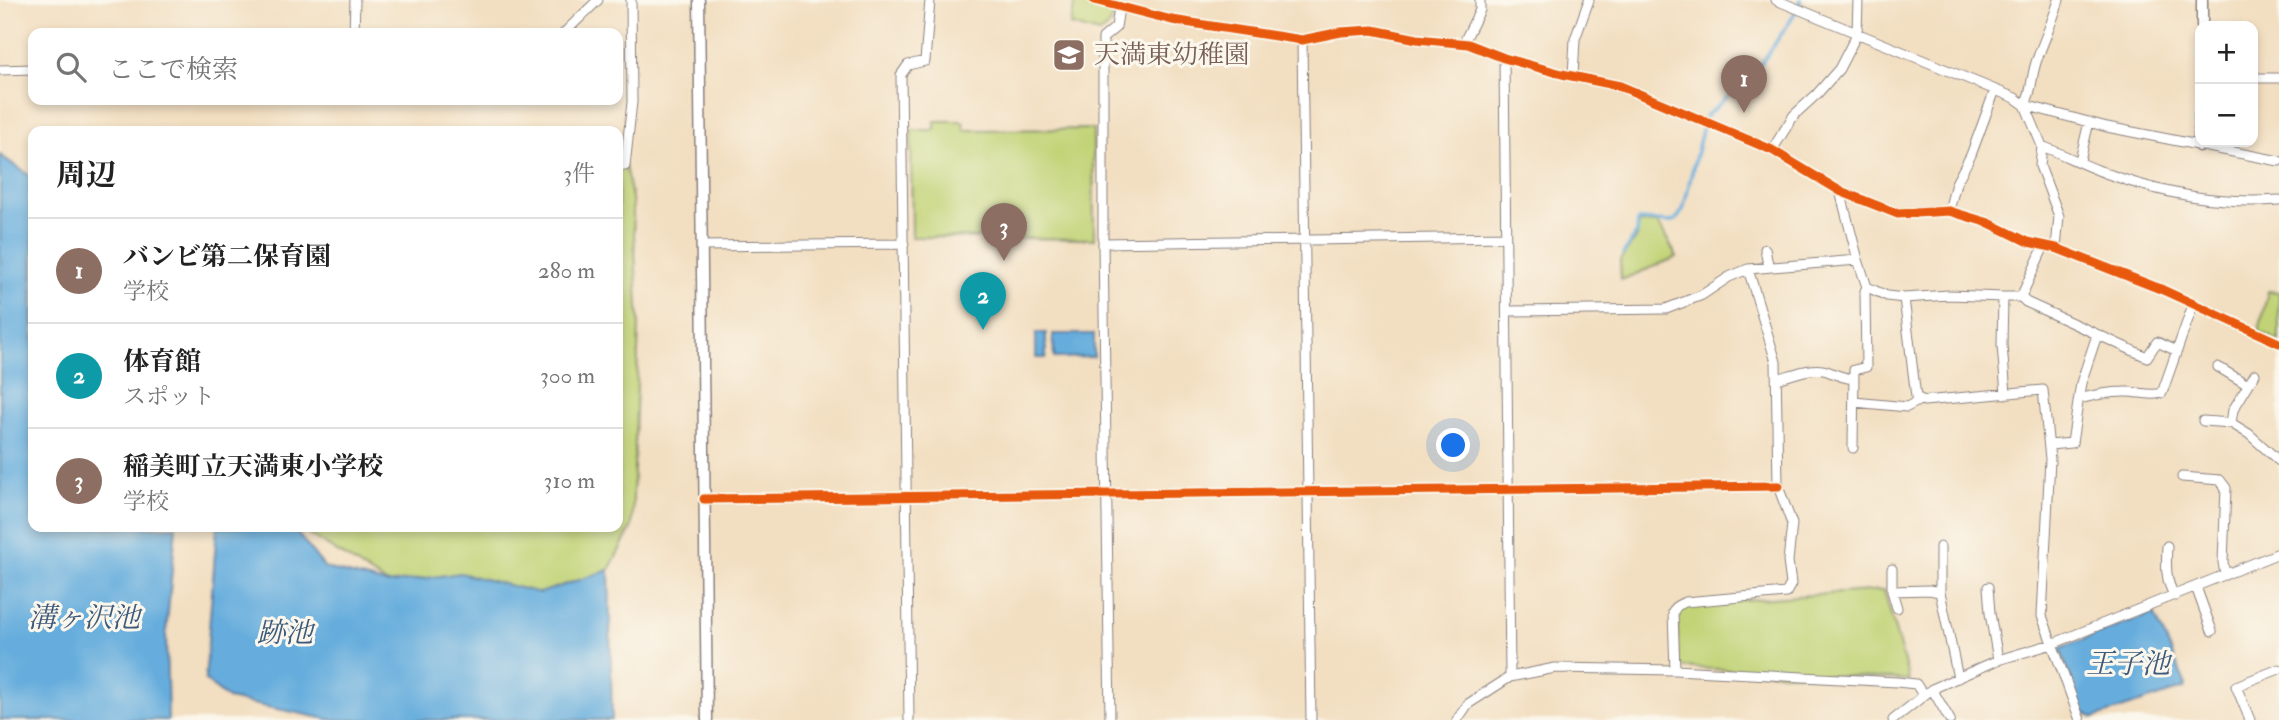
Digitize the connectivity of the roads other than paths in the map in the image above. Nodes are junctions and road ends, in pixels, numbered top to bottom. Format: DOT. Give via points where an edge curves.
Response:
graph roads {
  1 [pos="355,0"];
  2 [pos="598,0"];
  3 [pos="631,0"];
  4 [pos="699,0"];
  5 [pos="930,0"];
  6 [pos="1094,0"];
  7 [pos="1480,0"];
  8 [pos="1589,0"];
  9 [pos="1776,0"];
  10 [pos="1858,0"];
  11 [pos="2059,0"];
  12 [pos="2202,0"];
  13 [pos="1119,8"];
  14 [pos="2202,21"];
  15 [pos="354,28"];
  16 [pos="569,28"];
  17 [pos="1857,34"];
  18 [pos="1303,40"];
  19 [pos="1463,44"];
  20 [pos="1504,58"];
  21 [pos="28,69"];
  22 [pos="0,70"];
  23 [pos="1573,76"];
  24 [pos="2258,78"];
  25 [pos="2279,78"];
  26 [pos="1995,90"];
  27 [pos="2025,104"];
  28 [pos="2089,122"];
  29 [pos="2195,145"];
  30 [pos="2042,146"];
  31 [pos="2204,147"];
  32 [pos="1772,150"];
  33 [pos="2080,160"];
  34 [pos="2279,161"];
  35 [pos="625,166"];
  36 [pos="1840,191"];
  37 [pos="2279,200"];
  38 [pos="1950,211"];
  39 [pos="1505,237"];
  40 [pos="1306,240"];
  41 [pos="1103,243"];
  42 [pos="904,244"];
  43 [pos="702,246"];
  44 [pos="2044,246"];
  45 [pos="2056,248"];
  46 [pos="1765,249"];
  47 [pos="1858,260"];
  48 [pos="1770,266"];
  49 [pos="1748,269"];
  50 [pos="1867,287"];
  51 [pos="2003,297"];
  52 [pos="2021,297"];
  53 [pos="1903,298"];
  54 [pos="2193,305"];
  55 [pos="1507,311"];
  56 [pos="2097,335"];
  57 [pos="2279,342"];
  58 [pos="2177,351"];
  59 [pos="2218,367"];
  60 [pos="2255,374"];
  61 [pos="1777,379"];
  62 [pos="1854,379"];
  63 [pos="2248,385"];
  64 [pos="2006,394"];
  65 [pos="2080,399"];
  66 [pos="1920,400"];
  67 [pos="1854,402"];
  68 [pos="2203,421"];
  69 [pos="2231,423"];
  70 [pos="2049,445"];
  71 [pos="1853,448"];
  72 [pos="2279,461"];
  73 [pos="2182,477"];
  74 [pos="2193,477"];
  75 [pos="1778,486"];
  76 [pos="2192,488"];
  77 [pos="1509,491"];
  78 [pos="1309,492"];
  79 [pos="906,496"];
  80 [pos="1108,496"];
  81 [pos="704,499"];
  82 [pos="1940,547"];
  83 [pos="2167,547"];
  84 [pos="2279,553"];
  85 [pos="1892,569"];
  86 [pos="2225,575"];
  87 [pos="1988,587"];
  88 [pos="2196,587"];
  89 [pos="1892,591"];
  90 [pos="1940,592"];
  91 [pos="2175,596"];
  92 [pos="1897,608"];
  93 [pos="2212,631"];
  94 [pos="2052,643"];
  95 [pos="1998,660"];
  96 [pos="2279,669"];
  97 [pos="1675,670"];
  98 [pos="1510,677"];
  99 [pos="1958,678"];
  100 [pos="1928,692"];
  101 [pos="707,720"];
  102 [pos="909,720"];
  103 [pos="1110,720"];
  104 [pos="1311,720"];
  105 [pos="1457,720"];
  106 [pos="1893,720"];
  107 [pos="1950,720"];
  108 [pos="2080,720"];
  109 [pos="2250,720"];
  1 -- 15 [label="street"];
  2 -- 16 [label="street"];
  3 -- 35 [label="street" via="632,102"];
  4 -- 43 [label="street"];
  5 -- 42 [label="street" via="925,61 908,65 901,75"];
  6 -- 13 [label="street"];
  7 -- 19 [label="street"];
  8 -- 23 [label="street" via="1575,39"];
  9 -- 17 [label="street"];
  10 -- 17 [label="street"];
  11 -- 27 [label="street"];
  12 -- 14 [label="street"];
  13 -- 18 [label="street"];
  13 -- 41 [label="street" via="1116,27 1103,38"];
  17 -- 26 [label="street"];
  17 -- 32 [label="street" via="1839,69 1794,115"];
  18 -- 19 [label="street" via="1373,30"];
  18 -- 40 [label="street"];
  19 -- 20 [label="street"];
  20 -- 23 [label="street"];
  20 -- 39 [label="street"];
  21 -- 22 [label="street"];
  23 -- 32 [label="street" via="1620,86"];
  24 -- 25 [label="street"];
  26 -- 27 [label="street"];
  26 -- 38 [label="street" via="1956,183"];
  27 -- 28 [label="street"];
  27 -- 30 [label="street"];
  28 -- 29 [label="street"];
  28 -- 33 [label="street"];
  30 -- 33 [label="street"];
  30 -- 45 [label="street" via="2040,166 2059,216"];
  31 -- 34 [label="street"];
  32 -- 36 [label="street"];
  33 -- 37 [label="street" via="2109,175 2188,198 2239,203"];
  36 -- 38 [label="street" via="1898,214"];
  36 -- 47 [label="street"];
  38 -- 44 [label="street"];
  39 -- 40 [label="street"];
  39 -- 55 [label="street"];
  40 -- 41 [label="street"];
  40 -- 78 [label="street"];
  41 -- 80 [label="street"];
  42 -- 43 [label="street"];
  42 -- 79 [label="street"];
  43 -- 81 [label="street"];
  44 -- 45 [label="street"];
  44 -- 52 [label="street"];
  45 -- 54 [label="street"];
  46 -- 48 [label="street"];
  47 -- 48 [label="street"];
  47 -- 50 [label="street"];
  48 -- 49 [label="street"];
  49 -- 55 [label="street" via="1666,309"];
  49 -- 61 [label="street"];
  50 -- 53 [label="street"];
  50 -- 62 [label="street" via="1866,367 1854,370"];
  51 -- 52 [label="street"];
  51 -- 53 [label="street"];
  51 -- 64 [label="street"];
  52 -- 56 [label="street"];
  53 -- 66 [label="street"];
  54 -- 57 [label="street"];
  54 -- 58 [label="street"];
  55 -- 77 [label="street"];
  56 -- 58 [label="street" via="2147,357 2157,342"];
  56 -- 65 [label="street"];
  58 -- 65 [label="street" via="2162,393 2126,391"];
  59 -- 63 [label="street"];
  60 -- 63 [label="street"];
  61 -- 62 [label="street" via="1812,369"];
  61 -- 75 [label="street"];
  62 -- 67 [label="street"];
  63 -- 69 [label="street"];
  64 -- 66 [label="street"];
  64 -- 70 [label="street" via="2043,390"];
  65 -- 70 [label="street" via="2072,443"];
  66 -- 67 [label="street" via="1907,407"];
  67 -- 71 [label="street"];
  68 -- 69 [label="street"];
  69 -- 72 [label="street"];
  70 -- 94 [label="street" via="2042,616"];
  73 -- 74 [label="street"];
  74 -- 76 [label="street"];
  74 -- 86 [label="street" via="2220,480 2227,488"];
  75 -- 77 [label="street"];
  75 -- 97 [label="street" via="1792,524 1791,584 1786,593 1676,606"];
  77 -- 78 [label="street"];
  77 -- 98 [label="street"];
  78 -- 80 [label="street"];
  78 -- 104 [label="street"];
  79 -- 80 [label="street"];
  79 -- 81 [label="street"];
  79 -- 102 [label="street"];
  80 -- 103 [label="street"];
  81 -- 101 [label="street"];
  82 -- 90 [label="street"];
  83 -- 91 [label="street" via="2169,588"];
  84 -- 86 [label="street"];
  85 -- 89 [label="street"];
  86 -- 88 [label="street"];
  87 -- 95 [label="street"];
  88 -- 91 [label="street"];
  88 -- 93 [label="street"];
  89 -- 90 [label="street"];
  89 -- 92 [label="street"];
  90 -- 99 [label="street"];
  91 -- 94 [label="street"];
  94 -- 95 [label="street"];
  94 -- 108 [label="street"];
  95 -- 99 [label="street"];
  96 -- 109 [label="street" via="2236,686"];
  97 -- 98 [label="street" via="1555,667"];
  97 -- 100 [label="street" via="1907,683"];
  98 -- 105 [label="street" via="1468,704"];
  99 -- 100 [label="street"];
  100 -- 106 [label="street"];
  100 -- 107 [label="street"];
}
